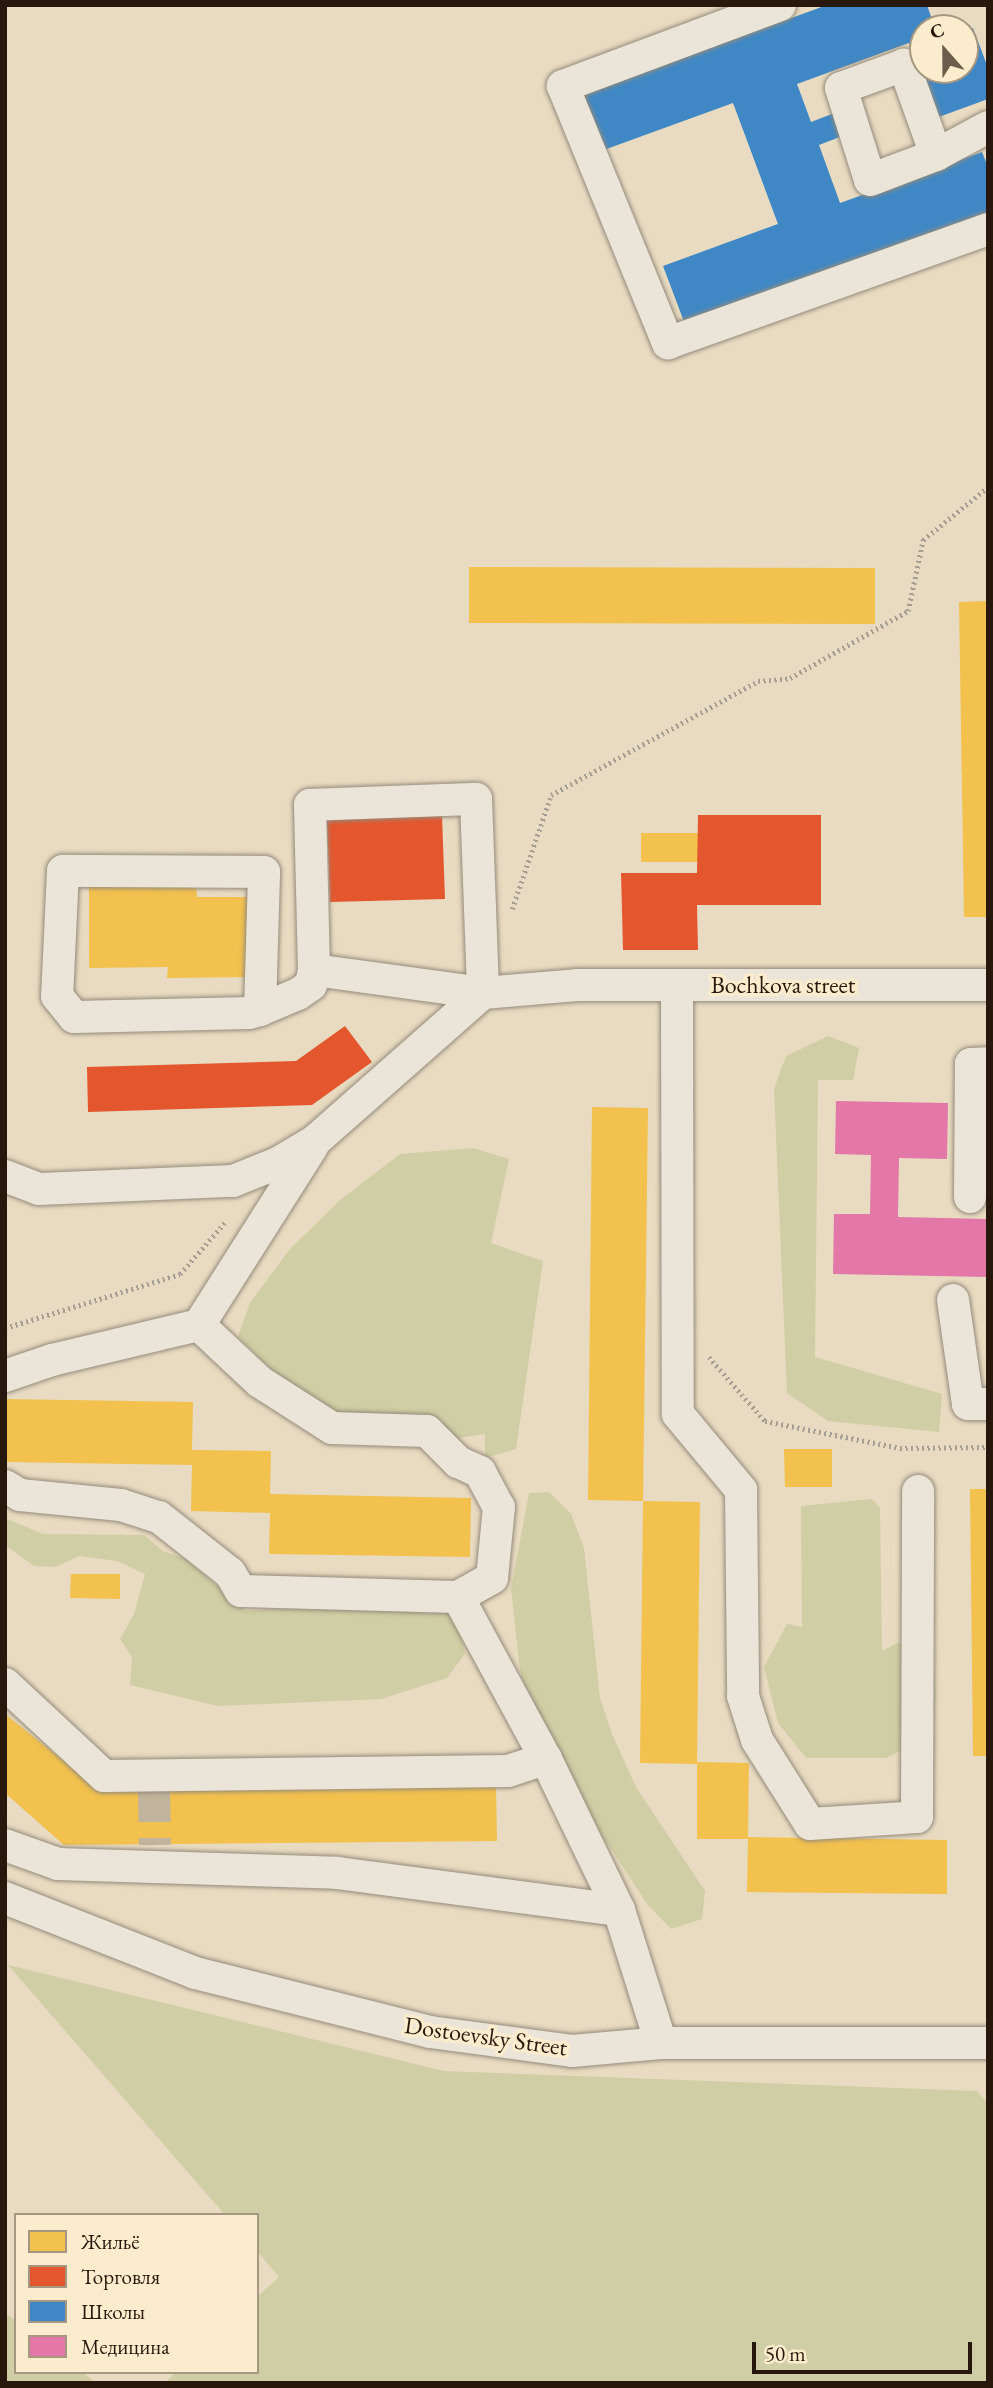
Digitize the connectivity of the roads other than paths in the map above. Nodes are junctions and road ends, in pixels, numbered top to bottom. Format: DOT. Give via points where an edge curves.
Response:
graph roads {
  1 [pos="780,5"];
  2 [pos="988,127"];
  3 [pos="936,155"];
  4 [pos="988,229"];
  5 [pos="314,970"];
  6 [pos="677,985"];
  7 [pos="988,985"];
  8 [pos="483,993"];
  9 [pos="260,1010"];
  10 [pos="988,1063"];
  11 [pos="315,1141"];
  12 [pos="5,1176"];
  13 [pos="970,1197"];
  14 [pos="953,1300"];
  15 [pos="199,1325"];
  16 [pos="5,1376"];
  17 [pos="988,1404"];
  18 [pos="5,1486"];
  19 [pos="918,1491"];
  20 [pos="458,1597"];
  21 [pos="5,1684"];
  22 [pos="545,1759"];
  23 [pos="5,1845"];
  24 [pos="5,1898"];
  25 [pos="619,1910"];
  26 [pos="661,2043"];
  27 [pos="988,2043"];
  1 -- 4 [label="street" via="563,86 668,344"];
  2 -- 3 [label="street"];
  5 -- 8 [label="street, Bochkova street"];
  5 -- 8 [label="street" via="310,805 476,799"];
  5 -- 9 [label="street" via="311,985"];
  6 -- 7 [label="street, Bochkova street"];
  6 -- 8 [label="street, Bochkova street" via="578,985"];
  6 -- 19 [label="street" via="678,1414 741,1490 743,1696 757,1740 810,1824 917,1816"];
  8 -- 11 [label="street"];
  9 -- 9 [label="street" via="218,1016 74,1017 57,996 63,871 264,872"];
  10 -- 13 [label="street" via="971,1064"];
  11 -- 12 [label="street" via="278,1163 233,1181 39,1189"];
  11 -- 15 [label="street"];
  14 -- 17 [label="street" via="968,1404"];
  15 -- 16 [label="street" via="52,1360"];
  15 -- 20 [label="street" via="260,1382 332,1429 428,1431 458,1462 480,1472 499,1507 492,1578"];
  18 -- 20 [label="street" via="20,1494 121,1505 159,1517 230,1573 242,1591"];
  20 -- 22 [label="street"];
  21 -- 22 [label="street" via="104,1776 154,1783 508,1771"];
  22 -- 25 [label="street"];
  23 -- 25 [label="street" via="58,1864 155,1856 337,1873"];
  24 -- 26 [label="street, Dostoevsky Street" via="195,1973 430,2032 572,2051"];
  25 -- 26 [label="street"];
  26 -- 27 [label="street, Dostoevsky Street"];
}
